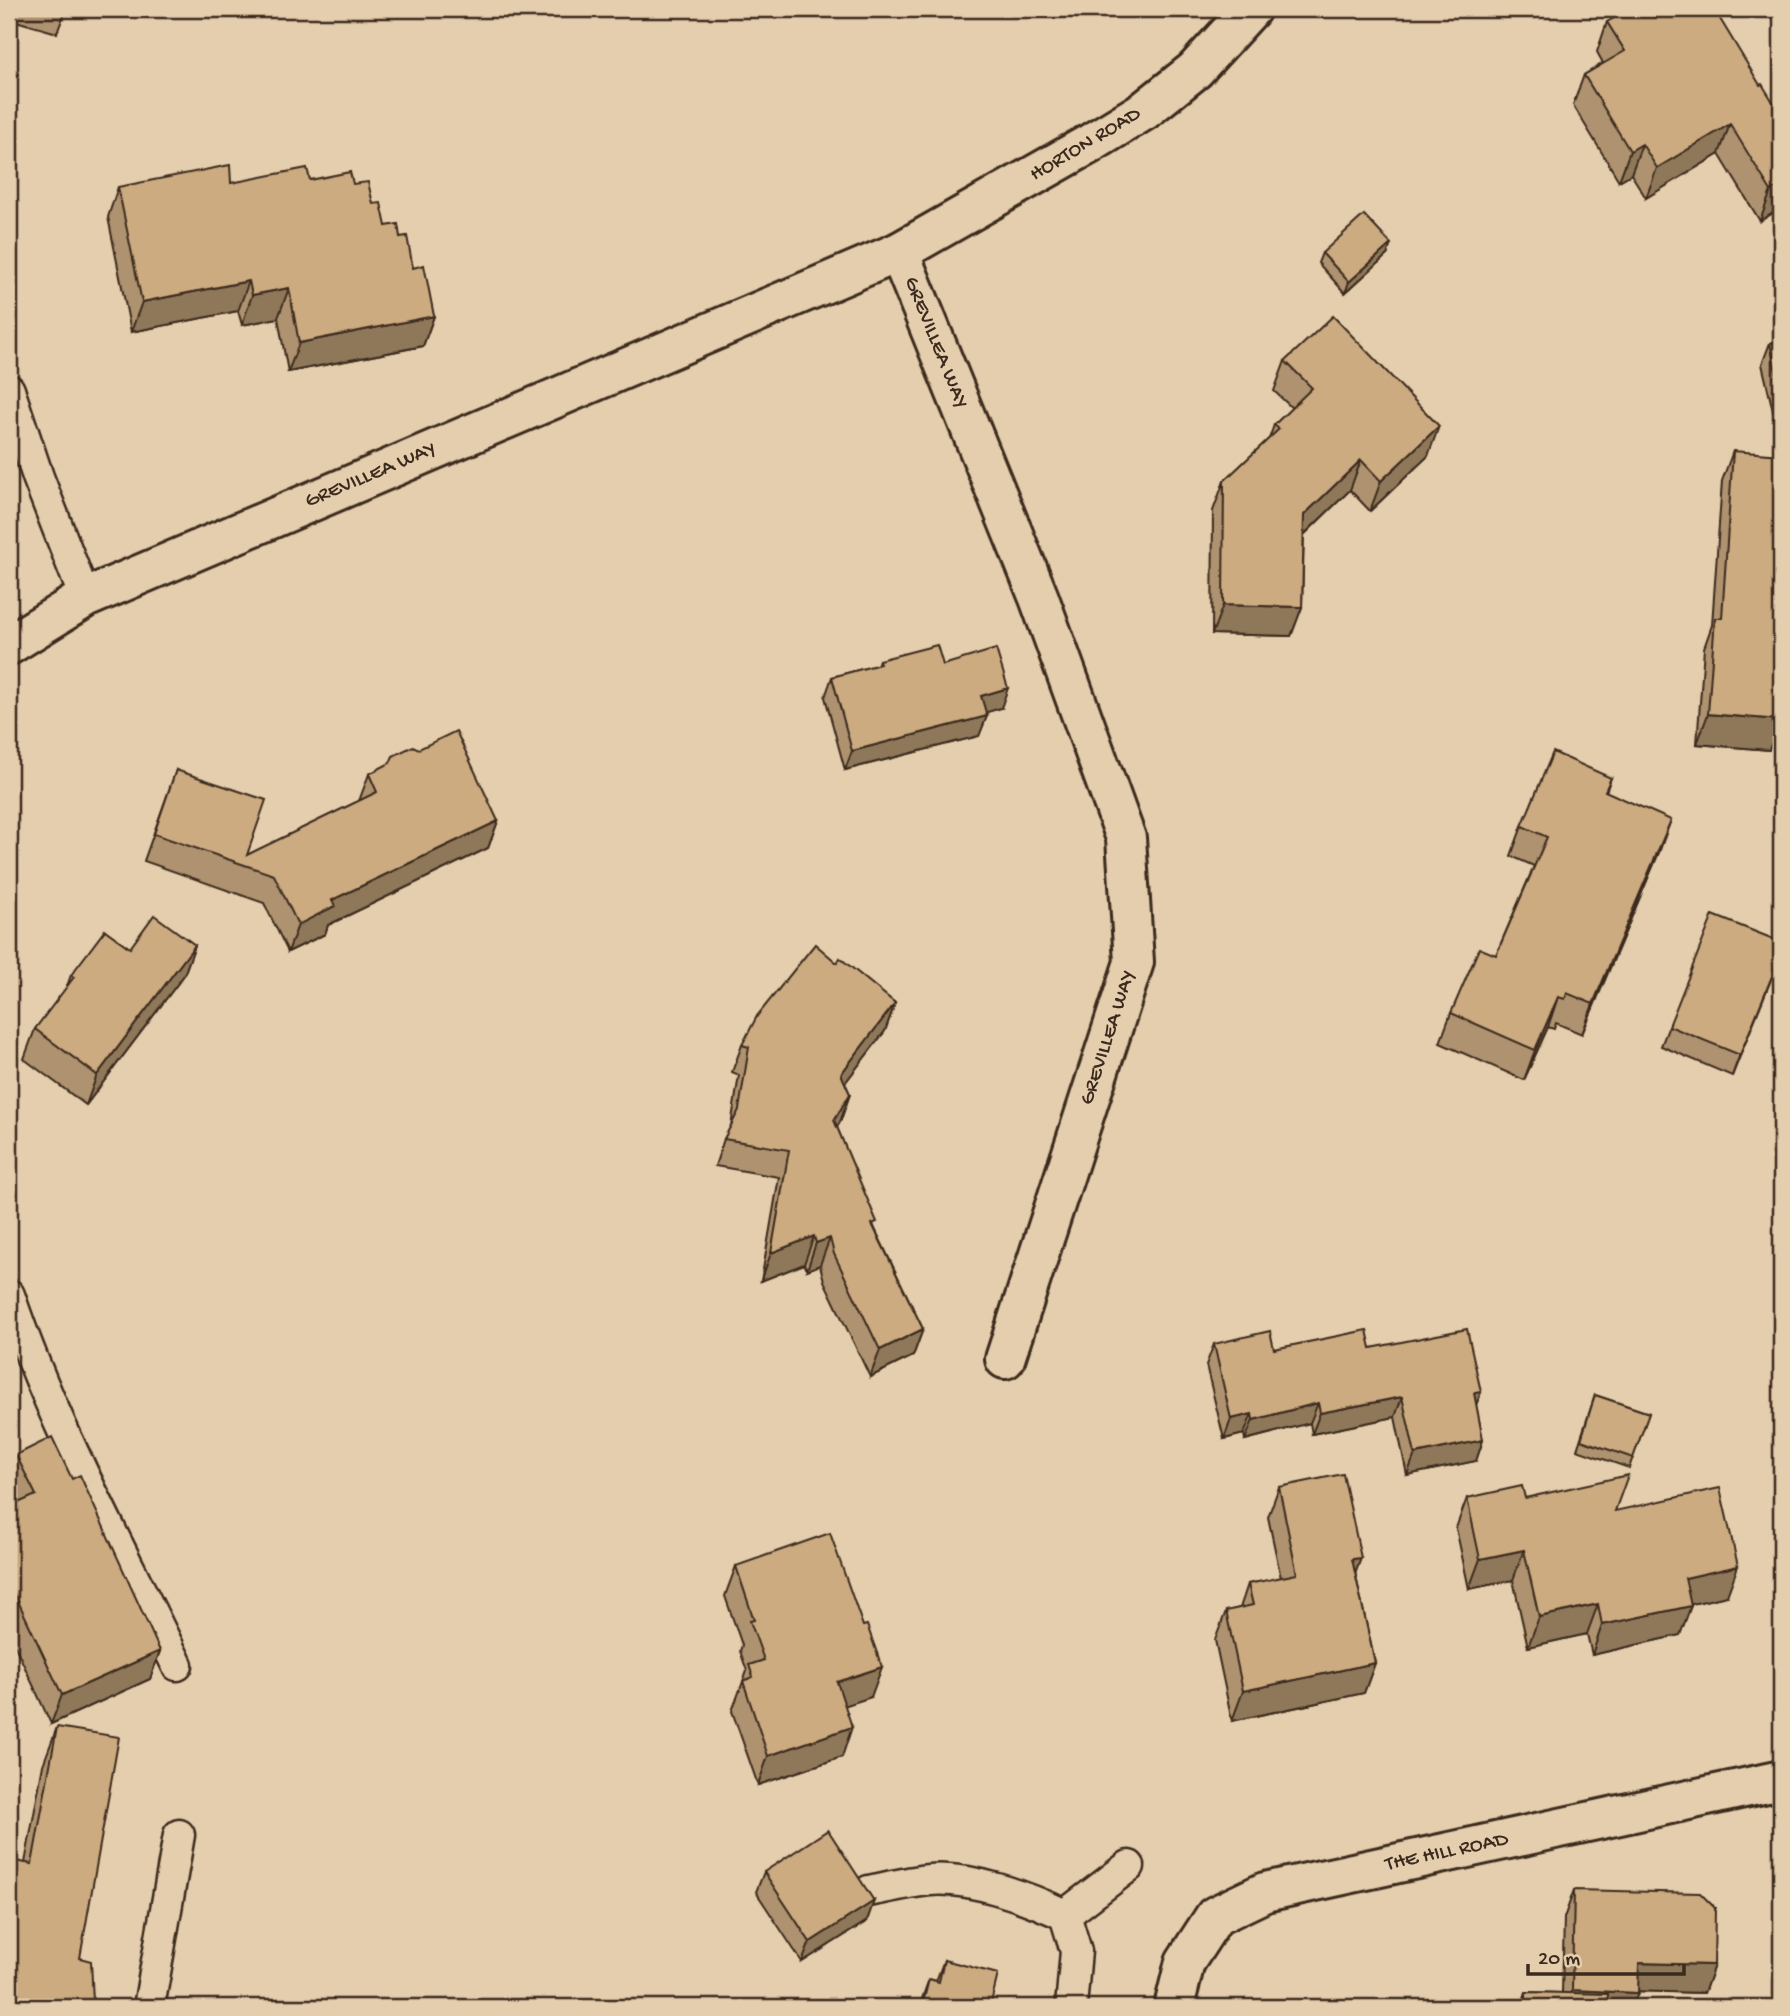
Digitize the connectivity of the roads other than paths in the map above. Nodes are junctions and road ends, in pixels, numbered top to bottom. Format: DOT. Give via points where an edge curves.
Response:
graph roads {
  1 [pos="1251,9"];
  2 [pos="899,252"];
  3 [pos="9,390"];
  4 [pos="85,598"];
  5 [pos="9,645"];
  6 [pos="9,1295"];
  7 [pos="1006,1359"];
  8 [pos="177,1665"];
  9 [pos="1781,1780"];
  10 [pos="179,1835"];
  11 [pos="1129,1866"];
  12 [pos="869,1891"];
  13 [pos="1065,1914"];
  14 [pos="149,2007"];
  15 [pos="1071,2007"];
  16 [pos="1174,2007"];
  1 -- 2 [label="street, HORTON ROAD" via="1195,70 1145,110"];
  2 -- 4 [label="street, GREVILLEA WAY"];
  2 -- 7 [label="street, GREVILLEA WAY" via="1039,598 1126,838 1134,962"];
  3 -- 4 [label="lane"];
  4 -- 5 [label="street, GREVILLEA WAY"];
  6 -- 8 [label="lane" via="69,1442"];
  9 -- 16 [label="street, THE HILL ROAD" via="1265,1892 1215,1916 1185,1962"];
  10 -- 14 [label="lane"];
  11 -- 13 [label="lane"];
  12 -- 13 [label="lane" via="931,1880 977,1885 1026,1897"];
  13 -- 15 [label="lane" via="1076,1951"];
}
